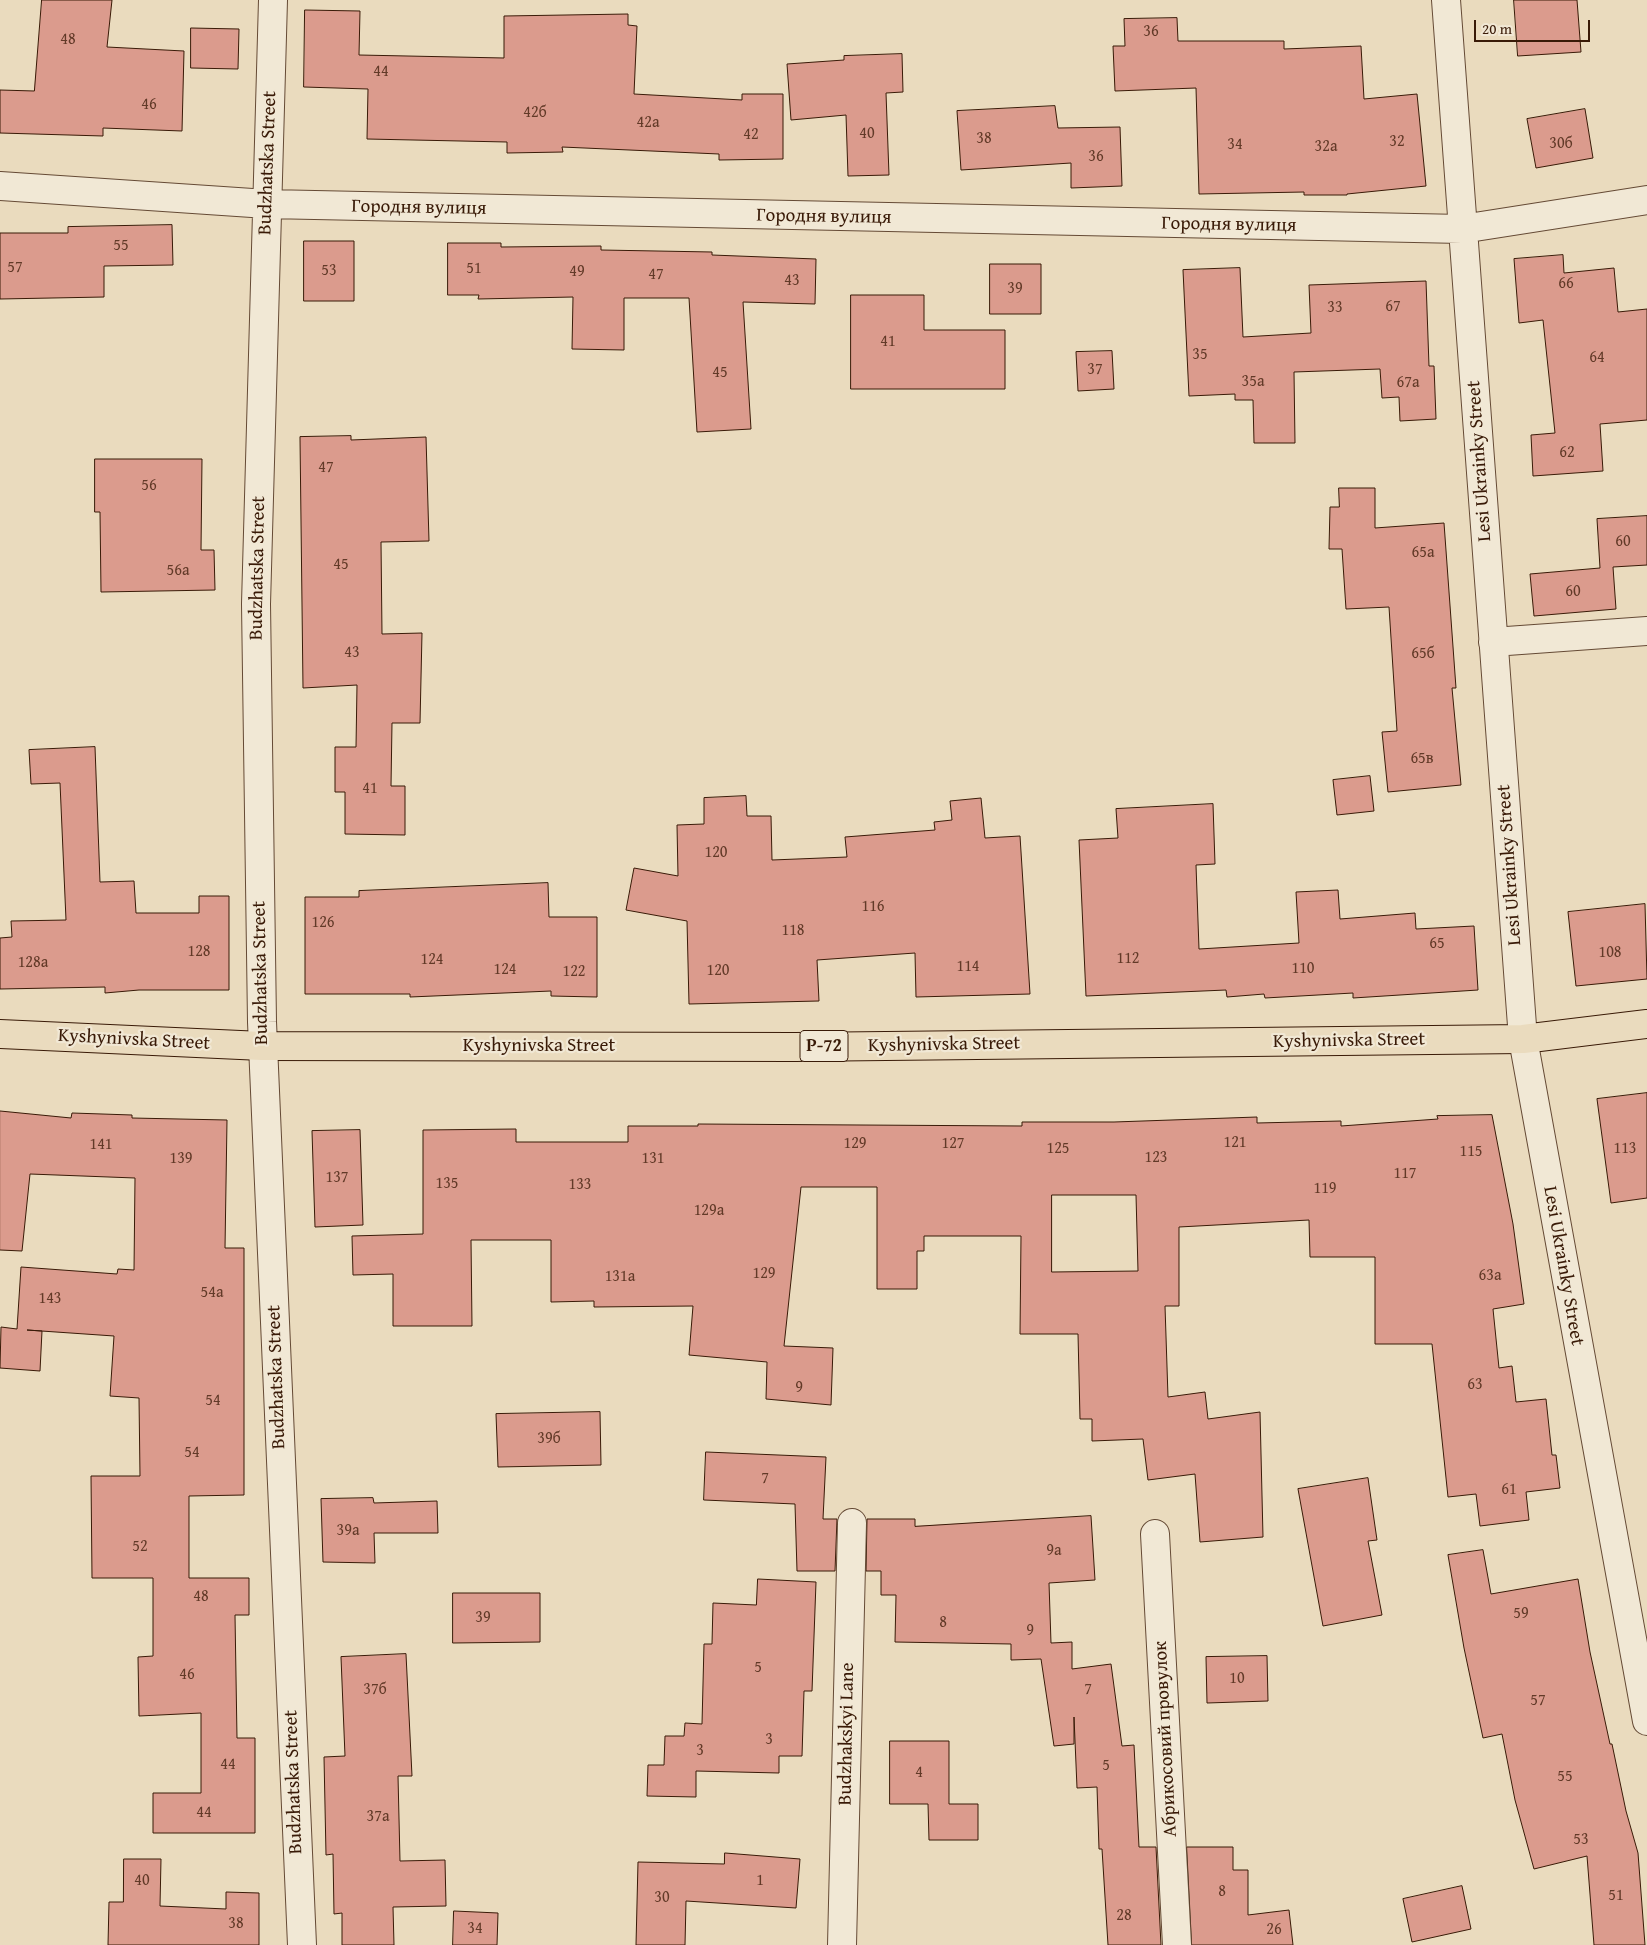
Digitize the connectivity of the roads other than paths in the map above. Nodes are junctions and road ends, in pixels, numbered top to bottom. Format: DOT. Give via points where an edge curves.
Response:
graph roads {
  1 [pos="273,0"];
  2 [pos="1446,0"];
  3 [pos="0,186"];
  4 [pos="1647,200"];
  5 [pos="267,204"];
  6 [pos="1462,229"];
  7 [pos="1647,631"];
  8 [pos="1493,642"];
  9 [pos="1647,1024"];
  10 [pos="0,1034"];
  11 [pos="1524,1039"];
  12 [pos="262,1046"];
  13 [pos="852,1524"];
  14 [pos="1155,1534"];
  15 [pos="1647,1722"];
  16 [pos="302,1945"];
  17 [pos="842,1945"];
  18 [pos="1177,1945"];
  1 -- 5 [label="street, Budzhatska Street"];
  2 -- 6 [label="street, Lesi Ukrainky Street"];
  3 -- 5 [label="street, Городня вулиця"];
  4 -- 6 [label="street, Городня вулиця"];
  5 -- 6 [label="street, Городня вулиця"];
  5 -- 12 [label="street, Budzhatska Street" via="256,604"];
  6 -- 8 [label="street, Lesi Ukrainky Street"];
  7 -- 8 [label="street"];
  8 -- 11 [label="street, Lesi Ukrainky Street"];
  9 -- 11 [label="main road, Kyshynivska Street / Р-72"];
  10 -- 12 [label="main road, Kyshynivska Street / Р-72"];
  11 -- 12 [label="main road, Kyshynivska Street / Р-72" via="795,1047"];
  11 -- 15 [label="street, Lesi Ukrainky Street"];
  12 -- 16 [label="street, Budzhatska Street"];
  13 -- 17 [label="street, Budzhakskyi Lane"];
  14 -- 18 [label="street, Абрикосовий провулок"];
}
